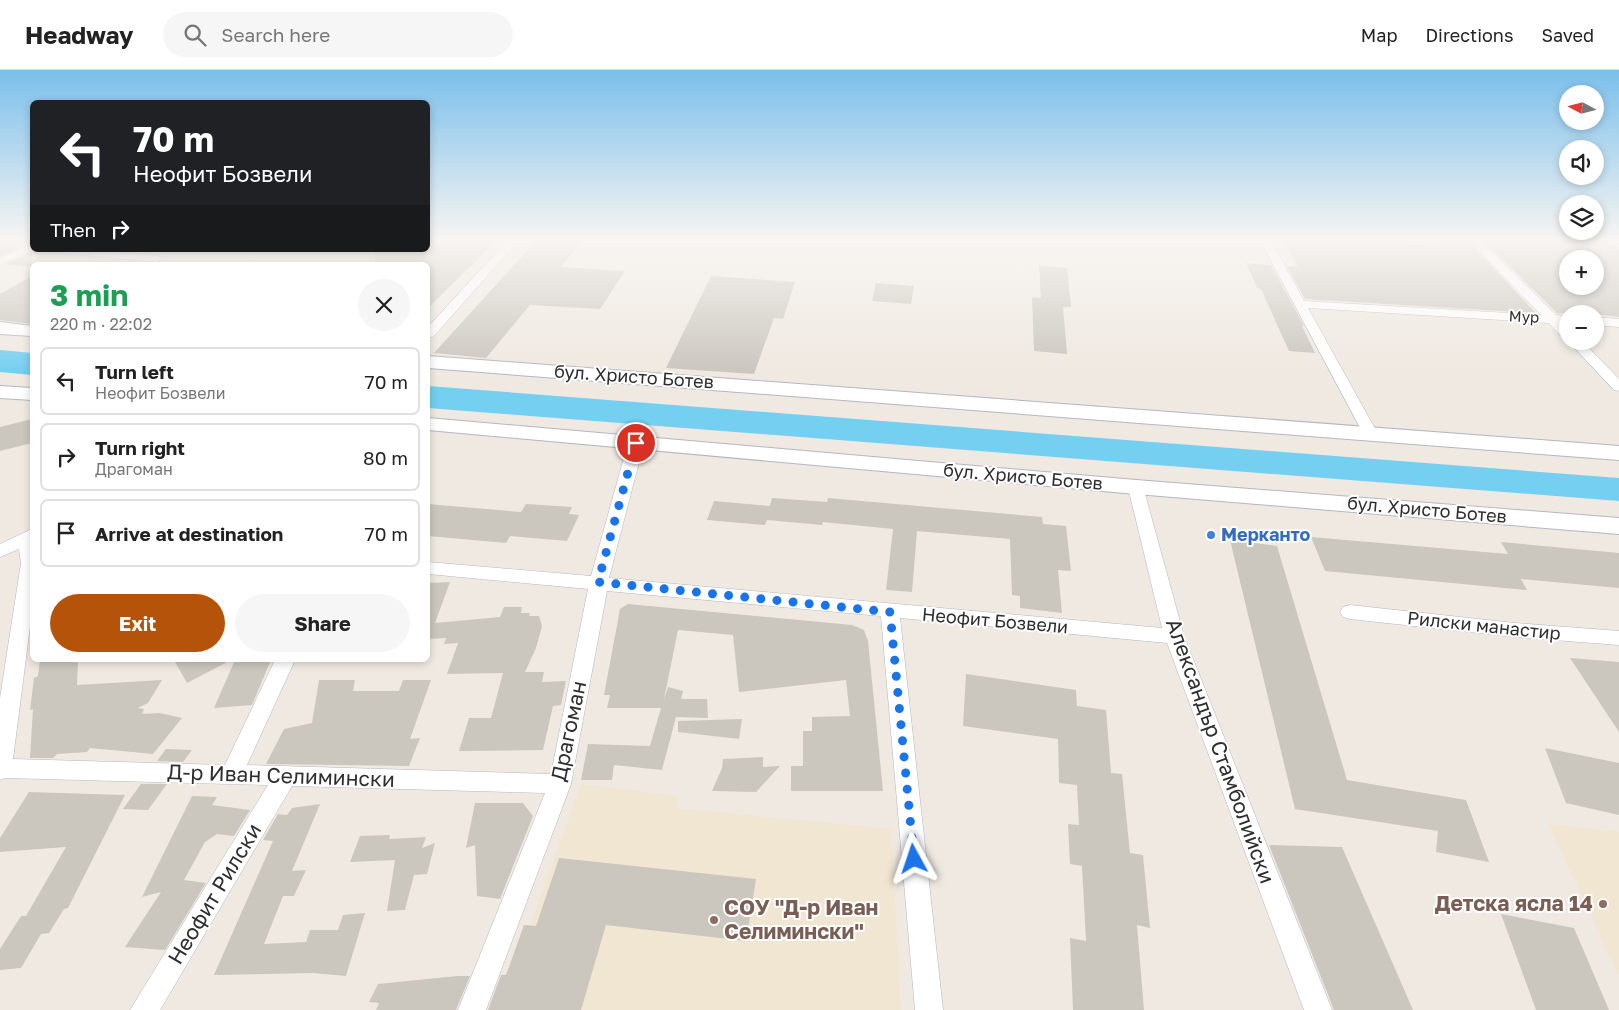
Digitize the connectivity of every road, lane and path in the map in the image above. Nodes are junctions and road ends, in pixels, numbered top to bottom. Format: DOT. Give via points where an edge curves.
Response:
graph roads {
  1 [pos="474,284"];
  2 [pos="1289,284"];
  3 [pos="1517,284"];
  4 [pos="1300,304"];
  5 [pos="1552,319"];
  6 [pos="1559,319"];
  7 [pos="1604,322"];
  8 [pos="1619,323"];
  9 [pos="1559,326"];
  10 [pos="0,328"];
  11 [pos="30,330"];
  12 [pos="430,332"];
  13 [pos="1583,350"];
  14 [pos="430,362"];
  15 [pos="1619,387"];
  16 [pos="0,392"];
  17 [pos="30,394"];
  18 [pos="430,424"];
  19 [pos="1370,434"];
  20 [pos="636,443"];
  21 [pos="1619,453"];
  22 [pos="1136,487"];
  23 [pos="1619,526"];
  24 [pos="29,536"];
  25 [pos="0,550"];
  26 [pos="430,568"];
  27 [pos="598,582"];
  28 [pos="28,610"];
  29 [pos="890,612"];
  30 [pos="1350,612"];
  31 [pos="1174,636"];
  32 [pos="1619,638"];
  33 [pos="284,662"];
  34 [pos="1,769"];
  35 [pos="232,774"];
  36 [pos="285,778"];
  37 [pos="560,784"];
  38 [pos="144,1010"];
  39 [pos="472,1010"];
  40 [pos="929,1010"];
  41 [pos="1318,1010"];
  1 -- 12 [label="street"];
  2 -- 4 [label="street"];
  3 -- 5 [label="street"];
  4 -- 5 [label="street, Мур"];
  4 -- 19 [label="street"];
  5 -- 6 [label="street, Мур"];
  5 -- 9 [label="street"];
  7 -- 8 [label="street"];
  10 -- 11 [label="main road"];
  13 -- 15 [label="street"];
  14 -- 19 [label="main road, бул. Христо Ботев"];
  16 -- 17 [label="main road"];
  18 -- 20 [label="main road, бул. Христо Ботев"];
  19 -- 21 [label="main road, бул. Христо Ботев"];
  20 -- 22 [label="main road, бул. Христо Ботев"];
  20 -- 27 [label="street, Драгоман"];
  22 -- 23 [label="main road, бул. Христо Ботев"];
  22 -- 31 [label="street, Александър Стамболийски"];
  24 -- 25 [label="street"];
  24 -- 28 [label="street"];
  26 -- 27 [label="street, Неофит Бозвели"];
  27 -- 29 [label="street, Неофит Бозвели"];
  27 -- 37 [label="street, Драгоман"];
  28 -- 34 [label="street"];
  29 -- 31 [label="street, Неофит Бозвели"];
  29 -- 40 [label="street"];
  30 -- 32 [label="street, Рилски манастир"];
  31 -- 41 [label="street, Александър Стамболийски"];
  33 -- 35 [label="street"];
  34 -- 35 [label="street, Д-р Иван Селимински"];
  35 -- 36 [label="street, Д-р Иван Селимински"];
  36 -- 37 [label="street, Д-р Иван Селимински"];
  36 -- 38 [label="street, Неофит Рилски"];
  37 -- 39 [label="street, Драгоман"];
}
